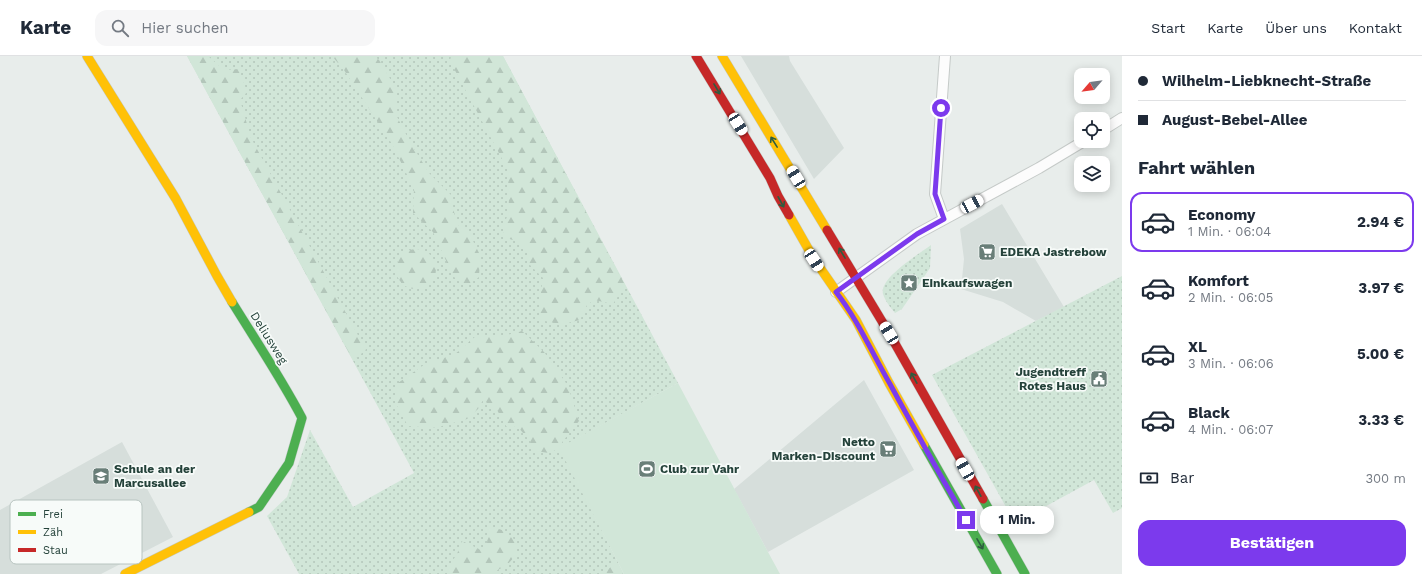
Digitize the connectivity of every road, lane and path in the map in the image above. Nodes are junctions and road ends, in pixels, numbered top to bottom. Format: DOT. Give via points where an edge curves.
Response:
graph roads {
  1 [pos="87,56"];
  2 [pos="696,56"];
  3 [pos="722,56"];
  4 [pos="946,56"];
  5 [pos="1122,118"];
  6 [pos="1110,126"];
  7 [pos="1074,147"];
  8 [pos="944,219"];
  9 [pos="856,277"];
  10 [pos="836,292"];
  11 [pos="125,574"];
  12 [pos="997,574"];
  13 [pos="1025,574"];
  1 -- 11 [label="street, Deliusweg" via="176,198 217,276 284,384 302,418 289,463 259,507"];
  2 -- 10 [label="street, one-way" via="770,178 814,260"];
  9 -- 3 [label="street, one-way"];
  4 -- 8 [label="street" via="935,194"];
  5 -- 6 [label="street"];
  7 -- 8 [label="street"];
  8 -- 9 [label="street" via="917,234"];
  9 -- 10 [label="street"];
  13 -- 9 [label="street, one-way"];
  10 -- 12 [label="street, one-way" via="856,320"];
}
